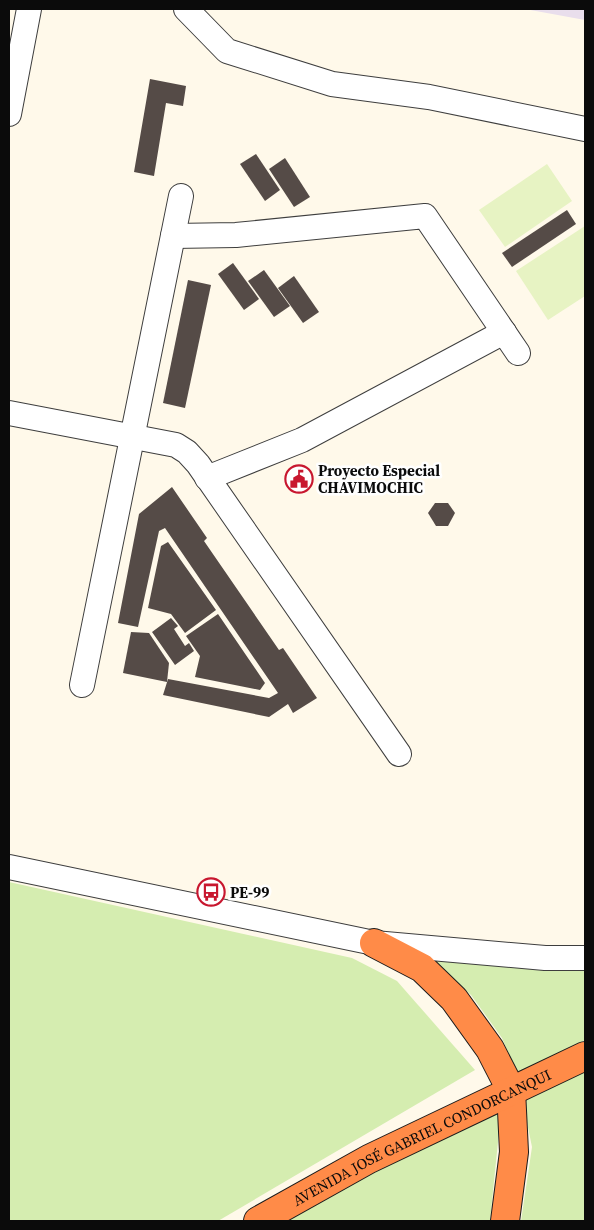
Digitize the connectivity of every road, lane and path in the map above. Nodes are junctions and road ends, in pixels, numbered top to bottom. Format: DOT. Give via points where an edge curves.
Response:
graph roads {
  1 [pos="29,9"];
  2 [pos="186,9"];
  3 [pos="9,114"];
  4 [pos="585,129"];
  5 [pos="181,196"];
  6 [pos="173,236"];
  7 [pos="504,332"];
  8 [pos="518,354"];
  9 [pos="9,413"];
  10 [pos="132,438"];
  11 [pos="207,478"];
  12 [pos="82,685"];
  13 [pos="399,754"];
  14 [pos="13,866"];
  15 [pos="374,944"];
  16 [pos="585,958"];
  17 [pos="585,1056"];
  18 [pos="511,1090"];
  19 [pos="258,1221"];
  20 [pos="505,1221"];
  1 -- 3 [label="street"];
  2 -- 4 [label="street" via="228,51 332,84 429,97"];
  5 -- 6 [label="street"];
  6 -- 7 [label="street" via="236,235 425,216"];
  6 -- 10 [label="street"];
  7 -- 8 [label="street"];
  7 -- 11 [label="street" via="302,440"];
  9 -- 10 [label="street"];
  10 -- 11 [label="street" via="176,445 187,452"];
  10 -- 12 [label="street"];
  11 -- 13 [label="street"];
  14 -- 15 [label="street"];
  15 -- 16 [label="street" via="545,958"];
  15 -- 18 [label="highway" via="422,968 454,999 490,1049"];
  17 -- 18 [label="highway, AVENIDA JOSÉ GABRIEL CONDORCANQUI"];
  18 -- 19 [label="highway, AVENIDA JOSÉ GABRIEL CONDORCANQUI" via="369,1159"];
  18 -- 20 [label="highway" via="514,1152"];
}
